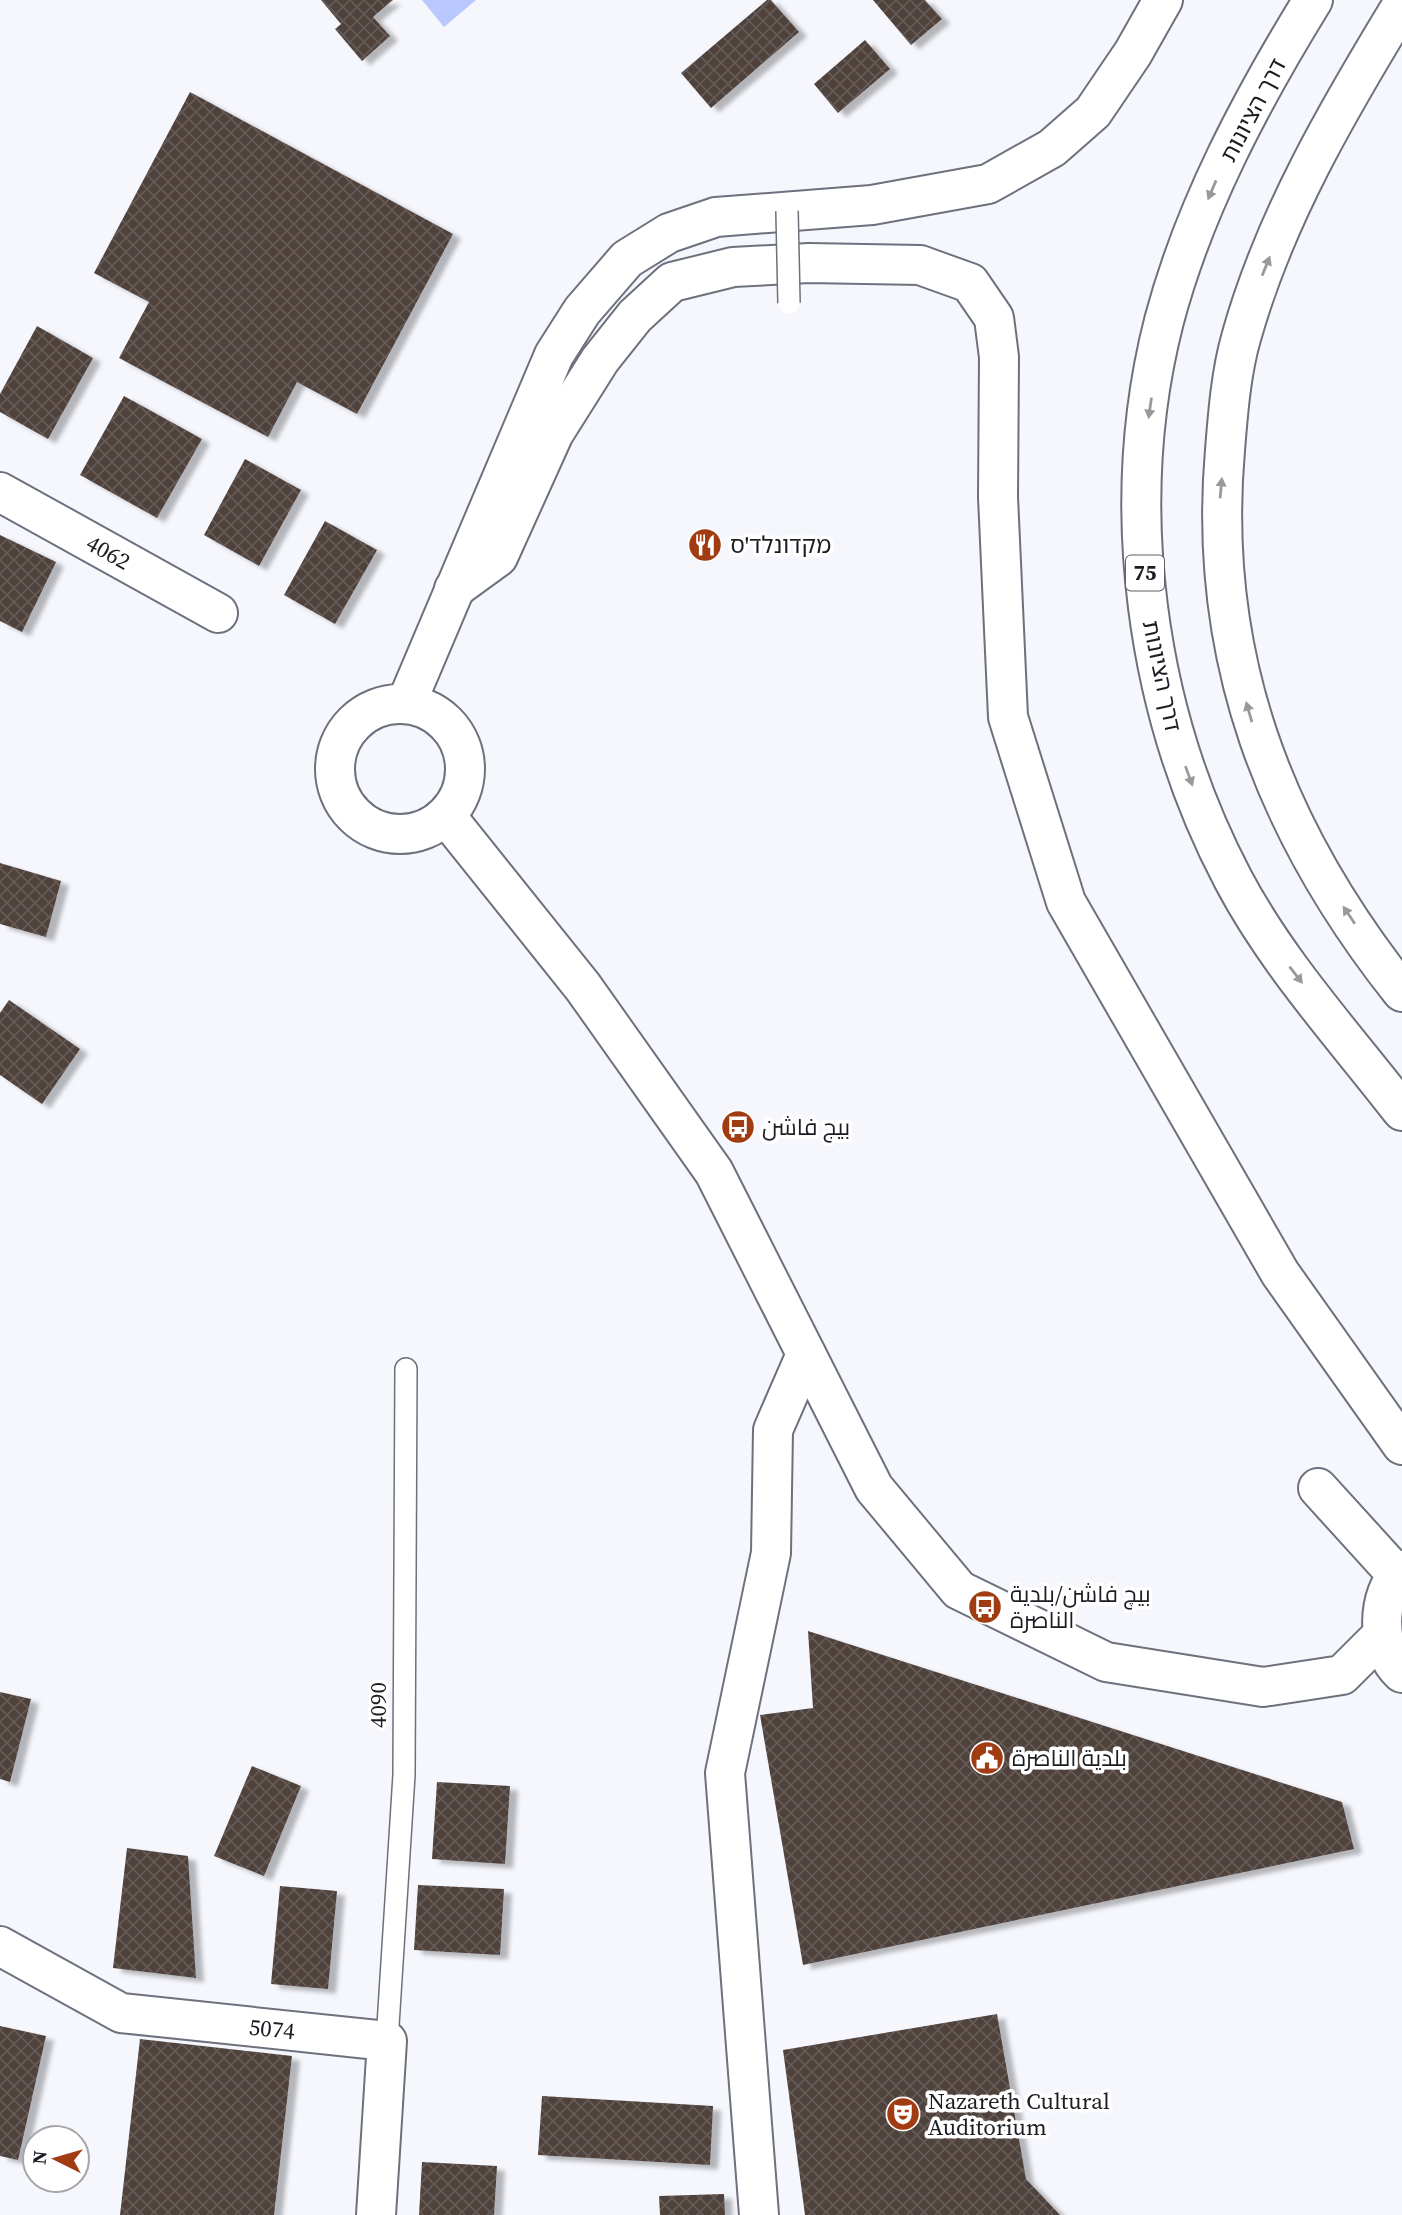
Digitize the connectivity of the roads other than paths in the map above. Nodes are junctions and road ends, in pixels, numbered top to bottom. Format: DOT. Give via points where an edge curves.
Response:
graph roads {
  1 [pos="1163,0"];
  2 [pos="1313,0"];
  3 [pos="1402,5"];
  4 [pos="787,211"];
  5 [pos="789,303"];
  6 [pos="0,492"];
  7 [pos="454,589"];
  8 [pos="218,613"];
  9 [pos="406,704"];
  10 [pos="446,816"];
  11 [pos="1402,992"];
  12 [pos="1402,1111"];
  13 [pos="806,1354"];
  14 [pos="406,1369"];
  15 [pos="1402,1445"];
  16 [pos="1318,1488"];
  17 [pos="1399,1573"];
  18 [pos="1382,1634"];
  19 [pos="1402,1672"];
  20 [pos="0,1946"];
  21 [pos="387,2041"];
  22 [pos="376,2215"];
  23 [pos="759,2215"];
  1 -- 4 [label="main road" via="1093,112 1052,148 988,184 872,205"];
  2 -- 12 [label="main road, דרך הציונות / 75, one-way" via="1234,139 1191,240 1164,321 1149,409 1141,503 1146,598 1159,678 1177,744 1233,880 1281,955"];
  11 -- 3 [label="main road, one-way" via="1302,842 1251,720 1235,662 1224,590 1220,504 1240,340 1264,268 1305,174"];
  4 -- 5 [label="lane, bridge"];
  4 -- 7 [label="main road" via="716,216 669,233 627,259 582,311 554,355"];
  6 -- 8 [label="main road, 4062"];
  7 -- 9 [label="main road"];
  7 -- 15 [label="main road" via="498,557 567,412 635,316 671,282 733,267 809,263 920,265 970,283 994,318 999,357 998,498 1008,717 1066,902 1280,1273"];
  9 -- 10 [label="main road" via="429,711 449,726 462,747 466,772 460,796"];
  9 -- 10 [label="main road" via="365,714 348,729 338,748 335,770 339,791 349,810 365,825 385,833 417,831"];
  10 -- 13 [label="main road" via="583,987 714,1172"];
  13 -- 18 [label="main road" via="874,1488 959,1590 1106,1662 1263,1688 1342,1675"];
  13 -- 23 [label="main road" via="773,1430 771,1553 725,1773"];
  14 -- 21 [label="lane, 4090" via="404,1775"];
  16 -- 17 [label="main road"];
  17 -- 18 [label="main road" via="1383,1603"];
  18 -- 19 [label="main road"];
  20 -- 21 [label="main road, 5074" via="121,2012"];
  21 -- 22 [label="main road"];
}
